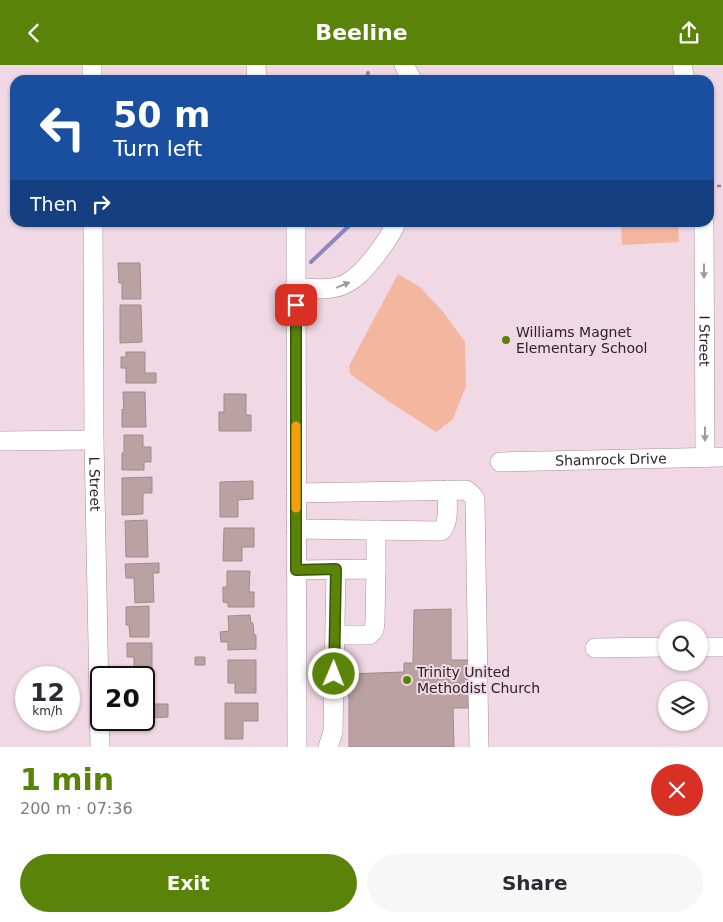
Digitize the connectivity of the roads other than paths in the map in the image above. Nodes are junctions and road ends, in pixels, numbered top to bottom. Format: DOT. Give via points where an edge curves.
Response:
graph roads {
  1 [pos="93,227"];
  2 [pos="296,227"];
  3 [pos="394,227"];
  4 [pos="704,227"];
  5 [pos="296,287"];
  6 [pos="94,440"];
  7 [pos="0,441"];
  8 [pos="714,457"];
  9 [pos="500,462"];
  10 [pos="447,490"];
  11 [pos="296,493"];
  12 [pos="296,529"];
  13 [pos="376,530"];
  14 [pos="336,569"];
  15 [pos="376,569"];
  16 [pos="296,570"];
  17 [pos="335,635"];
  18 [pos="658,647"];
  19 [pos="708,647"];
  20 [pos="723,647"];
  21 [pos="595,648"];
  22 [pos="100,747"];
  23 [pos="297,747"];
  24 [pos="328,747"];
  25 [pos="479,747"];
  1 -- 6 [label="street, L Street"];
  2 -- 5 [label="street"];
  5 -- 3 [label="street, one-way" via="326,289 347,284 368,266"];
  4 -- 8 [label="street, I Street, one-way"];
  5 -- 11 [label="street"];
  6 -- 7 [label="street"];
  6 -- 22 [label="street, L Street"];
  8 -- 9 [label="street, Shamrock Drive"];
  10 -- 11 [label="street"];
  10 -- 13 [label="street" via="446,522 441,531"];
  10 -- 25 [label="street" via="466,490 475,499"];
  11 -- 12 [label="street"];
  12 -- 13 [label="street"];
  12 -- 16 [label="street"];
  13 -- 15 [label="street"];
  14 -- 15 [label="street"];
  14 -- 16 [label="street"];
  14 -- 17 [label="street"];
  15 -- 17 [label="street" via="374,630 369,635"];
  16 -- 23 [label="street"];
  17 -- 24 [label="street" via="334,732"];
  18 -- 21 [label="street"];
  19 -- 20 [label="street"];
}
